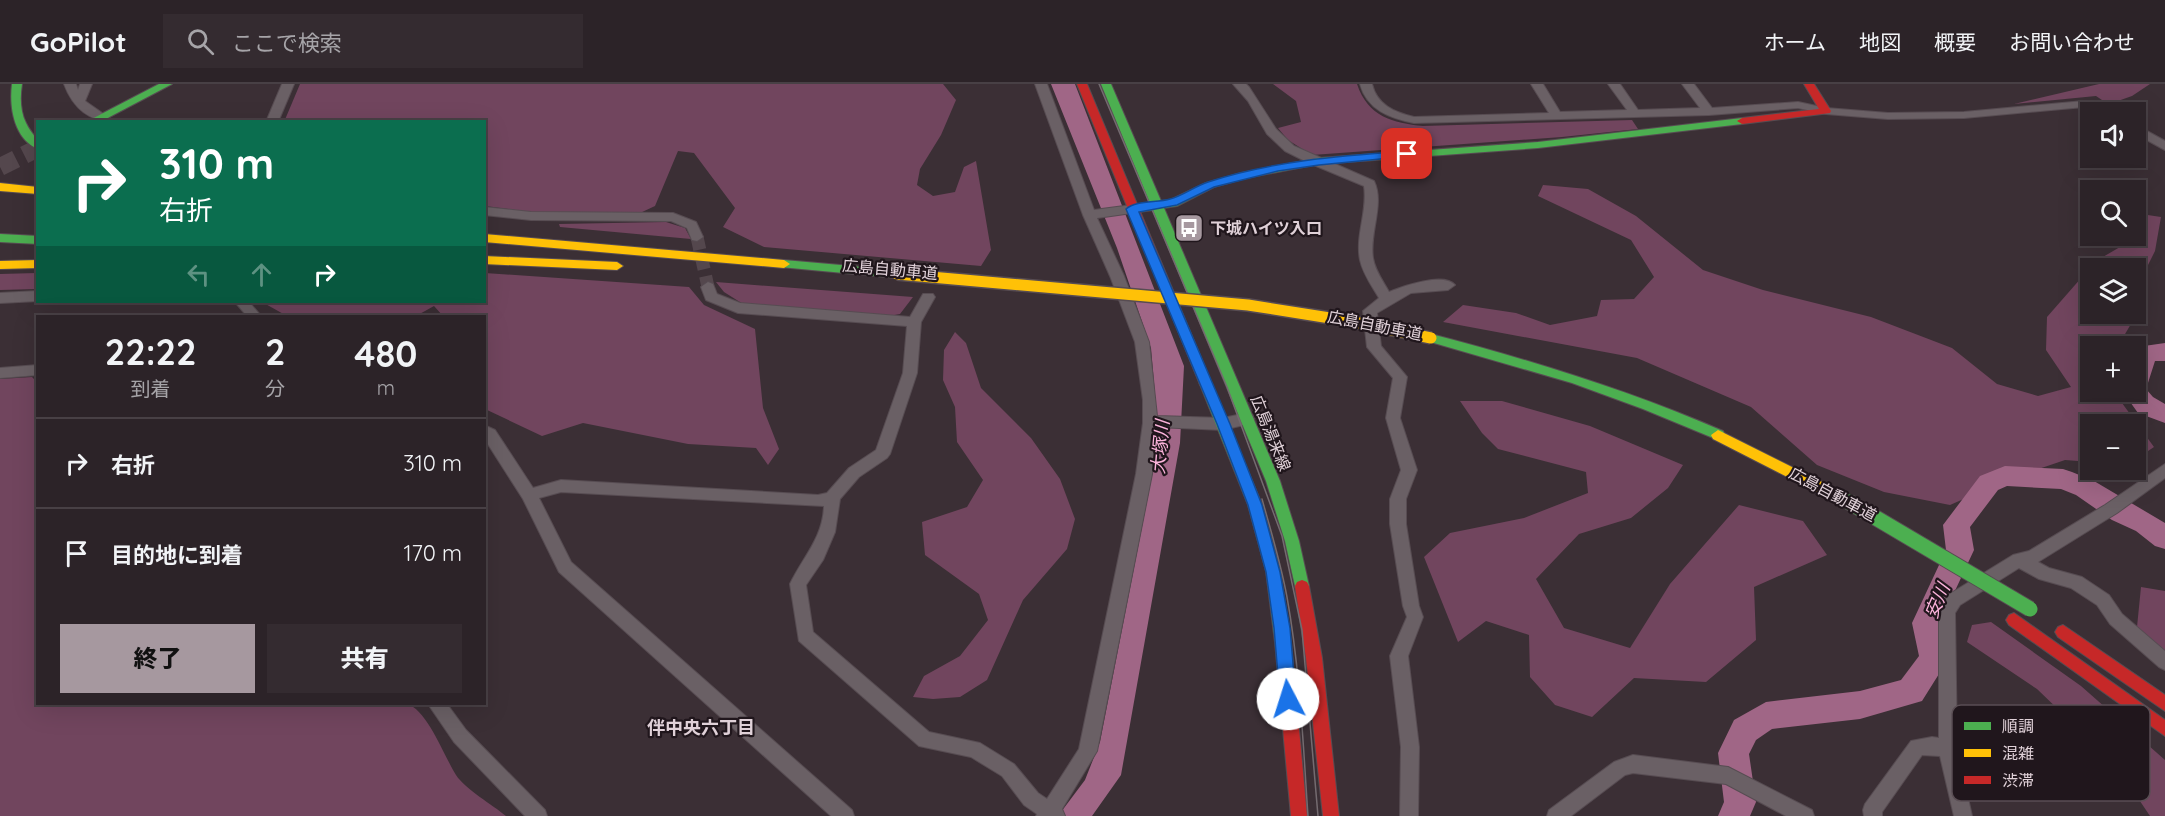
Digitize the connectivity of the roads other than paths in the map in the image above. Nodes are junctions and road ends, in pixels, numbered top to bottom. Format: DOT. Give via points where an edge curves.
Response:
graph roads {
  1 [pos="17,84"];
  2 [pos="70,84"];
  3 [pos="86,84"];
  4 [pos="167,84"];
  5 [pos="288,84"];
  6 [pos="1041,84"];
  7 [pos="1082,84"];
  8 [pos="1106,84"];
  9 [pos="1239,84"];
  10 [pos="1366,84"];
  11 [pos="1537,84"];
  12 [pos="1614,84"];
  13 [pos="1688,84"];
  14 [pos="1809,84"];
  15 [pos="78,103"];
  16 [pos="2080,104"];
  17 [pos="1826,111"];
  18 [pos="1710,112"];
  19 [pos="1635,114"];
  20 [pos="1557,116"];
  21 [pos="100,120"];
  22 [pos="273,120"];
  23 [pos="2146,135"];
  24 [pos="36,145"];
  25 [pos="2165,146"];
  26 [pos="1319,161"];
  27 [pos="0,187"];
  28 [pos="36,191"];
  29 [pos="1157,207"];
  30 [pos="1130,209"];
  31 [pos="486,211"];
  32 [pos="1094,215"];
  33 [pos="486,233"];
  34 [pos="697,237"];
  35 [pos="0,238"];
  36 [pos="486,238"];
  37 [pos="36,240"];
  38 [pos="552,243"];
  39 [pos="486,260"];
  40 [pos="36,264"];
  41 [pos="0,266"];
  42 [pos="633,267"];
  43 [pos="748,275"];
  44 [pos="897,280"];
  45 [pos="1448,285"];
  46 [pos="708,287"];
  47 [pos="36,296"];
  48 [pos="928,297"];
  49 [pos="0,298"];
  50 [pos="1386,298"];
  51 [pos="243,303"];
  52 [pos="253,315"];
  53 [pos="1235,318"];
  54 [pos="914,322"];
  55 [pos="1357,337"];
  56 [pos="1388,344"];
  57 [pos="36,370"];
  58 [pos="0,373"];
  59 [pos="1247,419"];
  60 [pos="1152,422"];
  61 [pos="1223,424"];
  62 [pos="486,432"];
  63 [pos="2165,470"];
  64 [pos="529,495"];
  65 [pos="832,498"];
  66 [pos="2019,560"];
  67 [pos="1955,583"];
  68 [pos="1984,601"];
  69 [pos="2009,617"];
  70 [pos="2165,662"];
  71 [pos="2165,704"];
  72 [pos="438,705"];
  73 [pos="2132,705"];
  74 [pos="2150,718"];
  75 [pos="2165,729"];
  76 [pos="1948,749"];
  77 [pos="1952,767"];
  78 [pos="1960,801"];
  79 [pos="1051,815"];
  80 [pos="538,816"];
  81 [pos="845,816"];
  82 [pos="1299,816"];
  83 [pos="1330,816"];
  84 [pos="1409,816"];
  85 [pos="1556,816"];
  86 [pos="1805,816"];
  87 [pos="1873,816"];
  88 [pos="1963,816"];
  1 -- 24 [label="main road" via="14,101 19,126"];
  2 -- 15 [label="street"];
  3 -- 15 [label="street"];
  4 -- 21 [label="main road"];
  5 -- 22 [label="street"];
  6 -- 32 [label="street"];
  7 -- 30 [label="main road"];
  8 -- 29 [label="main road, 広島湯来線"];
  9 -- 26 [label="street" via="1256,101 1271,131 1282,142"];
  10 -- 20 [label="street" via="1370,99 1381,108 1413,120"];
  11 -- 20 [label="street"];
  12 -- 19 [label="street"];
  13 -- 18 [label="street"];
  14 -- 17 [label="main road"];
  15 -- 21 [label="street"];
  16 -- 17 [label="street" via="1964,115 1888,116"];
  17 -- 18 [label="street" via="1798,105"];
  17 -- 26 [label="main road" via="1550,143"];
  18 -- 19 [label="street"];
  19 -- 20 [label="street"];
  23 -- 25 [label="street"];
  26 -- 29 [label="main road" via="1245,175"];
  26 -- 50 [label="street" via="1370,184 1373,196 1365,253"];
  27 -- 28 [label="main road"];
  29 -- 30 [label="main road"];
  29 -- 59 [label="main road, 広島湯来線"];
  30 -- 32 [label="street"];
  30 -- 61 [label="main road"];
  31 -- 34 [label="street" via="531,216 673,218 692,225"];
  32 -- 60 [label="street" via="1142,342"];
  33 -- 38 [label="main road"];
  35 -- 37 [label="main road"];
  36 -- 38 [label="main road"];
  38 -- 44 [label="main road, 広島自動車道"];
  39 -- 42 [label="main road"];
  40 -- 41 [label="main road"];
  43 -- 44 [label="main road, 広島自動車道"];
  44 -- 53 [label="main road, 広島自動車道"];
  44 -- 71 [label="main road, 広島自動車道, bridge" via="1248,305 1431,338 1543,369 1687,422 1849,502 2040,616"];
  45 -- 50 [label="street" via="1405,289"];
  46 -- 54 [label="street" via="711,297 738,308"];
  47 -- 49 [label="street"];
  48 -- 54 [label="street"];
  50 -- 84 [label="street" via="1370,311 1374,347 1400,377 1393,418 1409,470 1398,499 1398,524 1415,617 1400,656 1410,747"];
  51 -- 52 [label="street"];
  54 -- 65 [label="street" via="910,373 882,454 847,478"];
  55 -- 56 [label="main road, 広島自動車道"];
  57 -- 58 [label="street"];
  59 -- 61 [label="street"];
  59 -- 83 [label="main road, 広島湯来線" via="1281,501 1299,569 1313,639"];
  60 -- 61 [label="street"];
  60 -- 79 [label="street" via="1088,751"];
  61 -- 82 [label="main road" via="1255,505 1273,572 1282,628"];
  62 -- 64 [label="street"];
  63 -- 66 [label="street" via="2113,507 2033,556"];
  64 -- 65 [label="street" via="561,486 818,501"];
  64 -- 81 [label="street" via="565,567"];
  65 -- 79 [label="street" via="833,509 816,560 798,584 805,636 926,740 974,749 1008,770 1031,799"];
  66 -- 70 [label="street" via="2045,574 2076,582 2103,600 2116,619"];
  66 -- 76 [label="street" via="1954,600 1947,613"];
  67 -- 68 [label="main road"];
  69 -- 73 [label="main road"];
  72 -- 80 [label="street" via="460,736"];
  74 -- 75 [label="main road"];
  76 -- 77 [label="street"];
  76 -- 87 [label="street" via="1917,747 1872,810"];
  78 -- 88 [label="street"];
  85 -- 86 [label="street" via="1620,768 1633,764 1736,779"];
}
